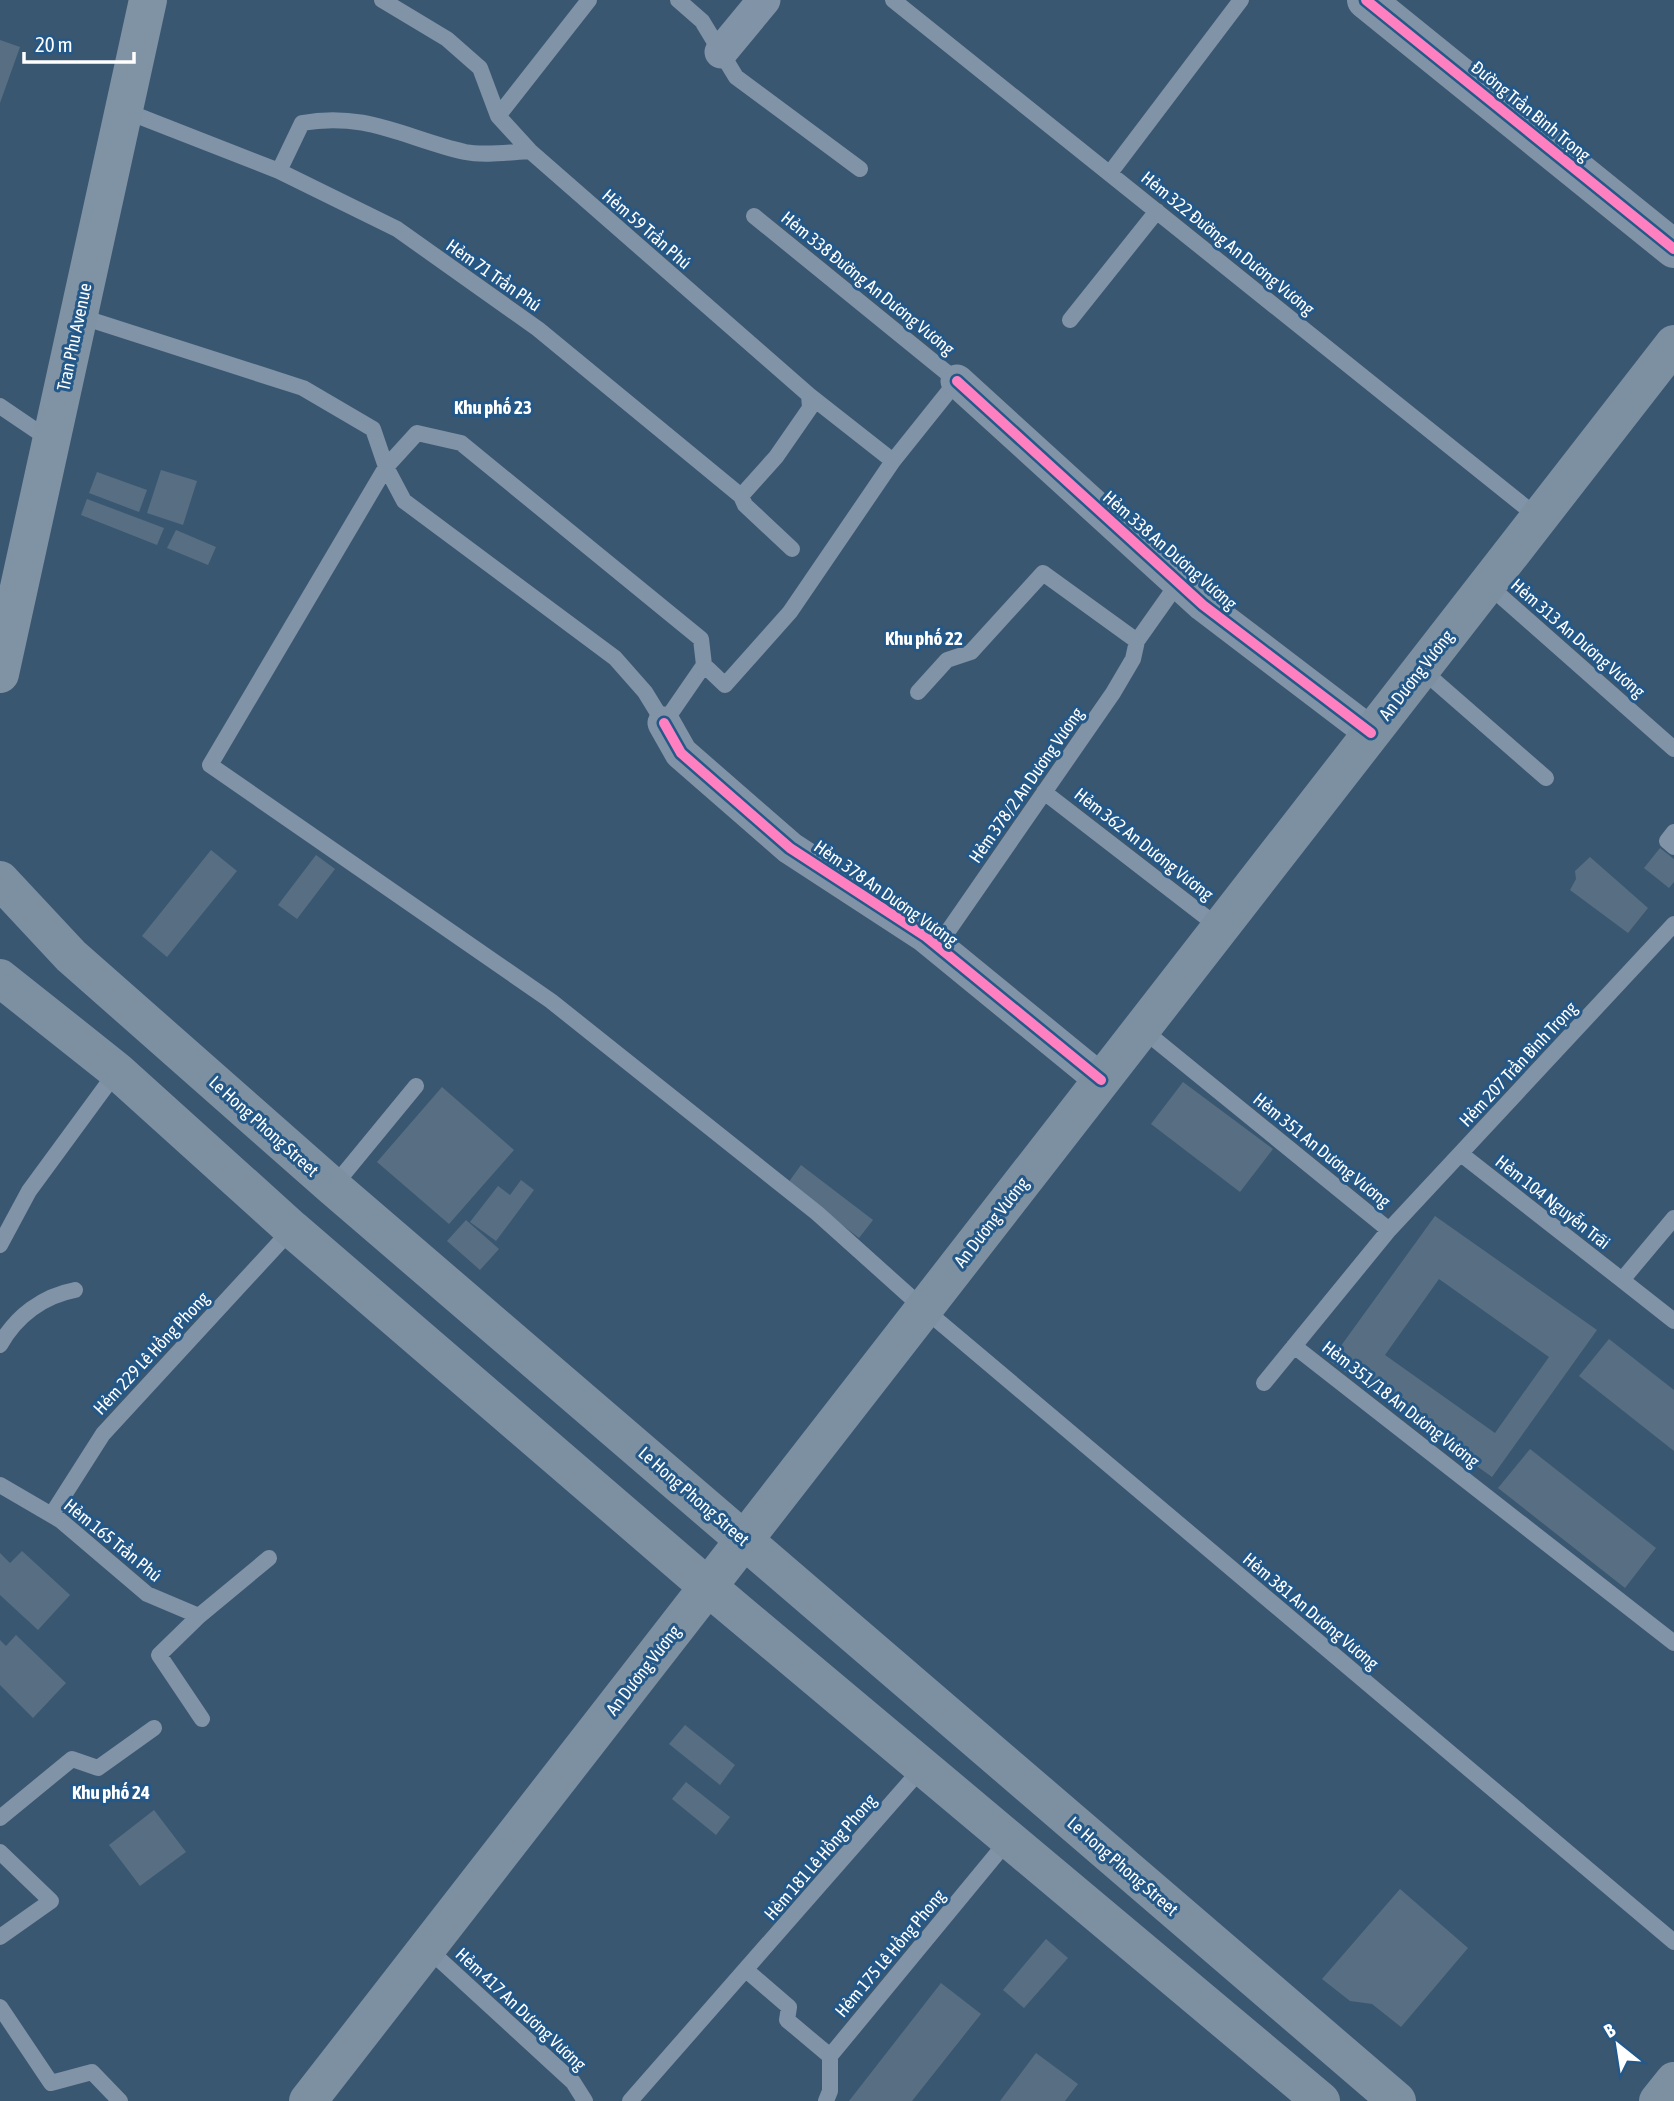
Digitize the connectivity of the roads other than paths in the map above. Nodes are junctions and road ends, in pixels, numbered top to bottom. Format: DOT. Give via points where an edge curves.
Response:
graph roads {
  1 [pos="148,0"];
  2 [pos="383,0"];
  3 [pos="589,0"];
  4 [pos="678,0"];
  5 [pos="764,0"];
  6 [pos="892,0"];
  7 [pos="1241,0"];
  8 [pos="1366,0"];
  9 [pos="721,52"];
  10 [pos="123,110"];
  11 [pos="498,116"];
  12 [pos="530,151"];
  13 [pos="860,169"];
  14 [pos="279,171"];
  15 [pos="1110,173"];
  16 [pos="1157,211"];
  17 [pos="754,216"];
  18 [pos="1674,249"];
  19 [pos="78,316"];
  20 [pos="1070,320"];
  21 [pos="1674,344"];
  22 [pos="957,381"];
  23 [pos="808,396"];
  24 [pos="0,406"];
  25 [pos="52,441"];
  26 [pos="893,461"];
  27 [pos="386,467"];
  28 [pos="741,496"];
  29 [pos="1539,518"];
  30 [pos="792,549"];
  31 [pos="1178,583"];
  32 [pos="1487,584"];
  33 [pos="1137,641"];
  34 [pos="704,665"];
  35 [pos="1421,669"];
  36 [pos="0,674"];
  37 [pos="918,692"];
  38 [pos="664,723"];
  39 [pos="1371,733"];
  40 [pos="1674,749"];
  41 [pos="1546,778"];
  42 [pos="1044,792"];
  43 [pos="1674,831"];
  44 [pos="1674,847"];
  45 [pos="0,880"];
  46 [pos="1674,924"];
  47 [pos="1220,928"];
  48 [pos="937,947"];
  49 [pos="0,978"];
  50 [pos="1142,1029"];
  51 [pos="117,1071"];
  52 [pos="1101,1080"];
  53 [pos="416,1086"];
  54 [pos="1461,1154"];
  55 [pos="333,1187"];
  56 [pos="1674,1218"];
  57 [pos="292,1229"];
  58 [pos="1390,1230"];
  59 [pos="0,1245"];
  60 [pos="1622,1280"];
  61 [pos="75,1290"];
  62 [pos="924,1309"];
  63 [pos="1674,1321"];
  64 [pos="0,1345"];
  65 [pos="1294,1346"];
  66 [pos="1264,1383"];
  67 [pos="0,1485"];
  68 [pos="52,1514"];
  69 [pos="744,1540"];
  70 [pos="269,1558"];
  71 [pos="708,1587"];
  72 [pos="199,1616"];
  73 [pos="1674,1643"];
  74 [pos="202,1719"];
  75 [pos="154,1728"];
  76 [pos="923,1767"];
  77 [pos="0,1818"];
  78 [pos="1009,1839"];
  79 [pos="0,1852"];
  80 [pos="0,1937"];
  81 [pos="1674,1942"];
  82 [pos="427,1948"];
  83 [pos="746,1970"];
  84 [pos="0,2007"];
  85 [pos="830,2056"];
  86 [pos="1674,2081"];
  87 [pos="120,2101"];
  88 [pos="308,2101"];
  89 [pos="585,2101"];
  90 [pos="630,2101"];
  91 [pos="826,2101"];
  92 [pos="1321,2101"];
  93 [pos="1397,2101"];
  94 [pos="1658,2101"];
  1 -- 10 [label="main road, Tran Phu Avenue"];
  2 -- 11 [label="lane, Hẻm 59 Trần Phú" via="447,39 480,68"];
  3 -- 11 [label="lane"];
  4 -- 9 [label="lane" via="702,21"];
  5 -- 9 [label="street"];
  6 -- 15 [label="lane, Hẻm 322 Đường An Dương Vương"];
  7 -- 15 [label="lane"];
  8 -- 18 [label="street, Đường Trần Bình Trọng"];
  9 -- 13 [label="lane" via="736,77"];
  10 -- 14 [label="lane, Hẻm 71 Trần Phú"];
  10 -- 19 [label="main road, Tran Phu Avenue"];
  11 -- 12 [label="lane, Hẻm 59 Trần Phú"];
  12 -- 14 [label="lane" via="468,153 389,126 318,120 302,123"];
  12 -- 23 [label="lane, Hẻm 59 Trần Phú"];
  14 -- 28 [label="lane, Hẻm 71 Trần Phú" via="397,229 538,329"];
  15 -- 16 [label="lane, Hẻm 322 Đường An Dương Vương"];
  16 -- 20 [label="lane"];
  16 -- 29 [label="lane, Hẻm 322 Đường An Dương Vương"];
  17 -- 22 [label="lane, Hẻm 338 Đường An Dương Vương"];
  19 -- 25 [label="main road, Tran Phu Avenue"];
  19 -- 27 [label="lane" via="303,388 373,429"];
  21 -- 29 [label="main road, An Dương Vương"];
  22 -- 26 [label="lane"];
  22 -- 31 [label="street, Hẻm 338 An Dương Vương"];
  23 -- 26 [label="lane, Hẻm 59 Trần Phú"];
  23 -- 28 [label="lane" via="810,408"];
  24 -- 25 [label="lane"];
  25 -- 36 [label="main road, Tran Phu Avenue"];
  26 -- 34 [label="lane" via="790,612 725,685"];
  27 -- 34 [label="lane" via="418,433 461,443 701,639"];
  27 -- 38 [label="lane" via="404,501 615,658"];
  27 -- 62 [label="lane, Hẻm 381 An Dương Vương" via="210,765 551,1000 817,1213"];
  28 -- 30 [label="lane, Hẻm 71 Trần Phú"];
  29 -- 32 [label="main road, An Dương Vương"];
  31 -- 33 [label="lane, Hẻm 378/2 An Dương Vương"];
  31 -- 39 [label="street, Hẻm 338 An Dương Vương"];
  32 -- 35 [label="main road, An Dương Vương"];
  32 -- 40 [label="lane, Hẻm 313 An Dương Vương"];
  33 -- 37 [label="lane" via="1043,573 971,652 947,660"];
  33 -- 42 [label="lane, Hẻm 378/2 An Dương Vương" via="1133,659 1113,693"];
  34 -- 38 [label="lane"];
  35 -- 39 [label="main road, An Dương Vương"];
  35 -- 41 [label="lane"];
  38 -- 48 [label="street, Hẻm 378 An Dương Vương" via="681,753 790,848"];
  39 -- 47 [label="main road, An Dương Vương"];
  42 -- 47 [label="lane, Hẻm 362 An Dương Vương"];
  42 -- 48 [label="lane, Hẻm 378/2 An Dương Vương"];
  43 -- 44 [label="lane" via="1667,841"];
  45 -- 55 [label="main road, Le Hong Phong Street" via="71,956"];
  46 -- 54 [label="lane, Hẻm 207 Trần Bình Trọng"];
  47 -- 50 [label="main road, An Dương Vương"];
  48 -- 52 [label="street, Hẻm 378 An Dương Vương"];
  49 -- 51 [label="main road"];
  50 -- 52 [label="main road, An Dương Vương"];
  50 -- 58 [label="lane, Hẻm 351 An Dương Vương"];
  51 -- 57 [label="main road"];
  51 -- 59 [label="lane" via="29,1191"];
  52 -- 62 [label="main road, An Dương Vương"];
  53 -- 55 [label="lane"];
  54 -- 58 [label="lane, Hẻm 207 Trần Bình Trọng"];
  54 -- 60 [label="lane, Hẻm 104 Nguyễn Trãi"];
  55 -- 69 [label="main road, Le Hong Phong Street"];
  56 -- 60 [label="lane"];
  57 -- 68 [label="lane, Hẻm 229 Lê Hồng Phong" via="103,1434"];
  57 -- 71 [label="main road"];
  58 -- 65 [label="lane, Hẻm 351 An Dương Vương"];
  60 -- 63 [label="lane, Hẻm 104 Nguyễn Trãi"];
  61 -- 64 [label="lane" via="52,1295 11,1326"];
  62 -- 69 [label="main road, An Dương Vương"];
  62 -- 81 [label="lane, Hẻm 381 An Dương Vương"];
  65 -- 66 [label="lane, Hẻm 351 An Dương Vương"];
  65 -- 73 [label="lane, Hẻm 351/18 An Dương Vương"];
  67 -- 68 [label="lane, Hẻm 165 Trần Phú"];
  68 -- 72 [label="lane, Hẻm 165 Trần Phú" via="147,1594"];
  69 -- 71 [label="main road, An Dương Vương"];
  69 -- 93 [label="main road, Le Hong Phong Street"];
  70 -- 72 [label="lane"];
  71 -- 76 [label="main road"];
  71 -- 82 [label="main road, An Dương Vương"];
  72 -- 74 [label="lane" via="159,1655"];
  75 -- 77 [label="lane" via="98,1768 72,1759"];
  76 -- 78 [label="main road"];
  76 -- 83 [label="lane, Hẻm 181 Lê Hồng Phong"];
  78 -- 85 [label="lane, Hẻm 175 Lê Hồng Phong"];
  78 -- 92 [label="main road"];
  79 -- 80 [label="lane" via="51,1901"];
  82 -- 88 [label="main road, An Dương Vương"];
  82 -- 89 [label="lane, Hẻm 417 An Dương Vương" via="573,2082"];
  83 -- 85 [label="lane" via="789,2007 787,2021"];
  83 -- 90 [label="lane, Hẻm 181 Lê Hồng Phong"];
  84 -- 87 [label="lane" via="51,2083 92,2072"];
  85 -- 91 [label="lane"];
  86 -- 94 [label="main road"];
}
